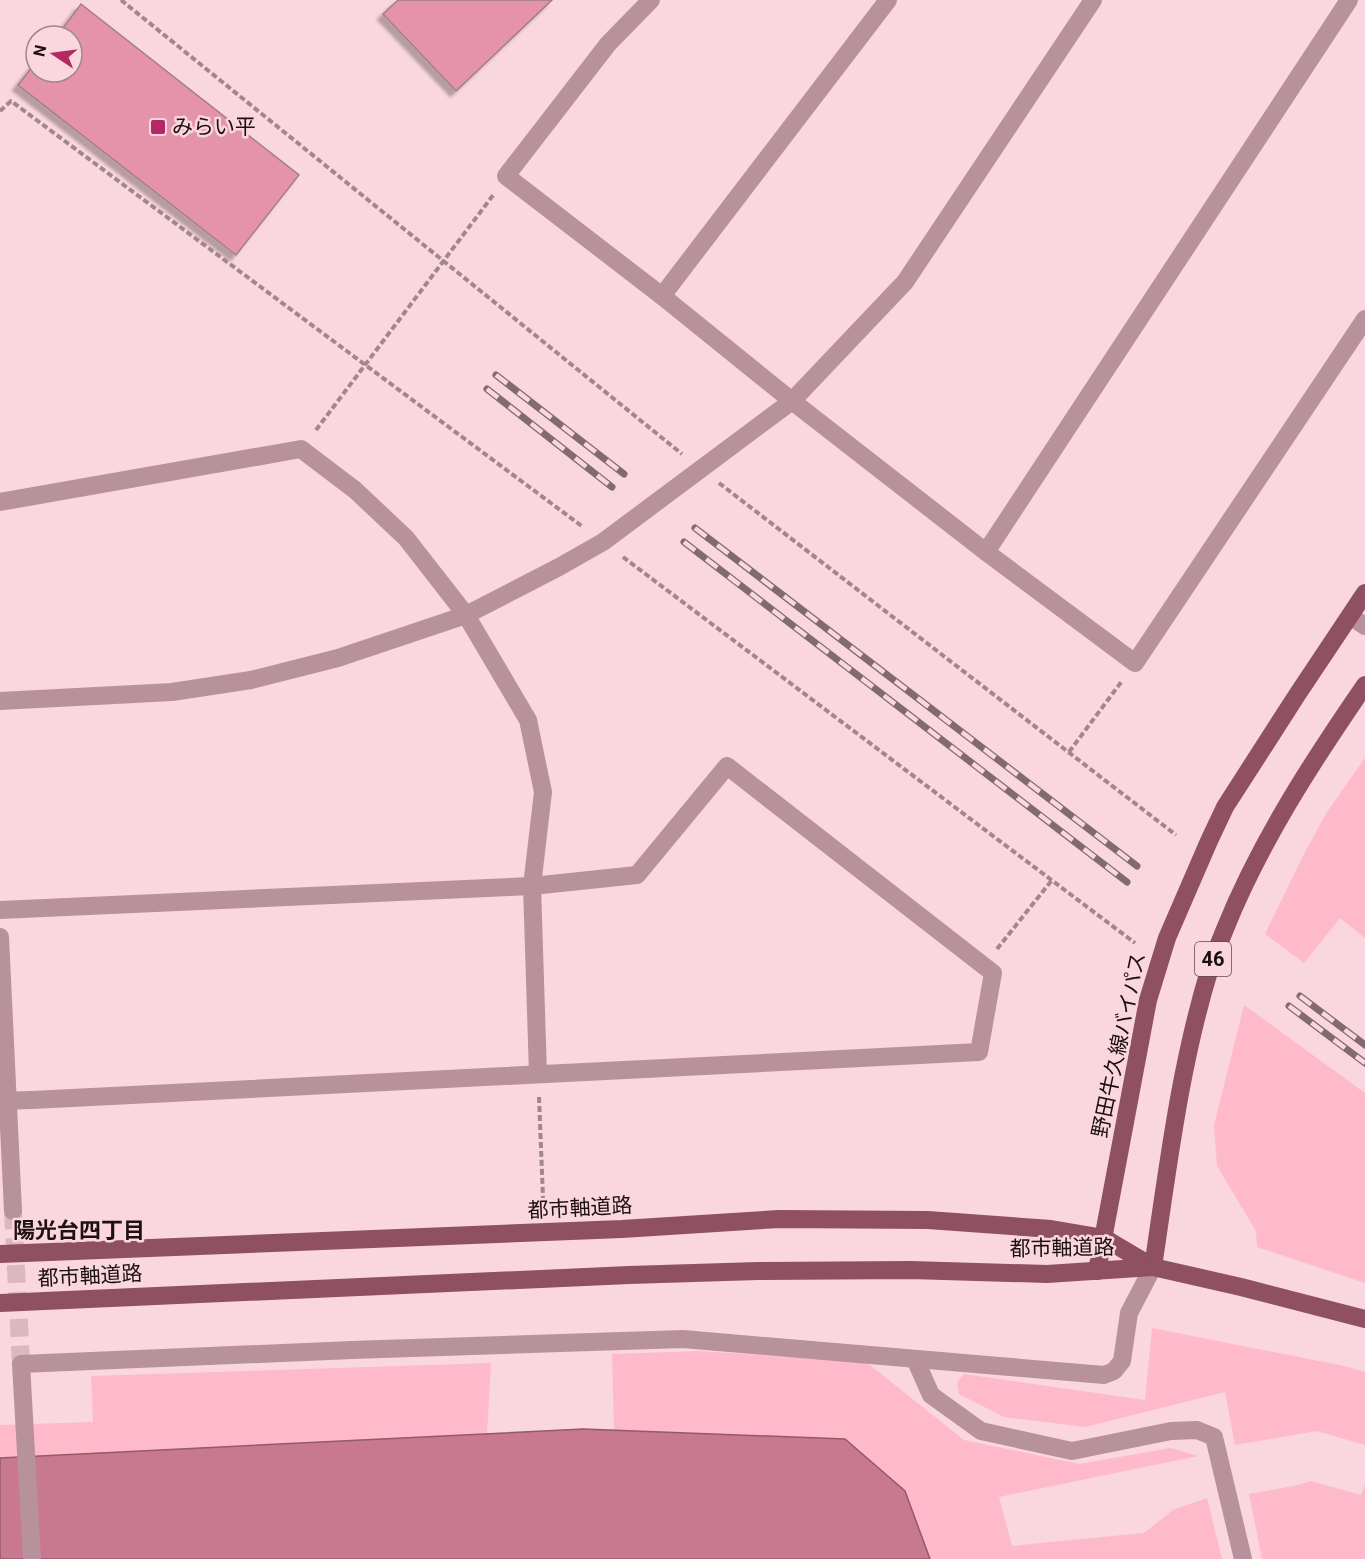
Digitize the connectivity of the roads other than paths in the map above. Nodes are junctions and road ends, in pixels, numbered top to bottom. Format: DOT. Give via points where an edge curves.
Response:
graph roads {
  1 [pos="651,0"];
  2 [pos="888,0"];
  3 [pos="1093,0"];
  4 [pos="1348,0"];
  5 [pos="662,296"];
  6 [pos="1365,319"];
  7 [pos="792,401"];
  8 [pos="0,502"];
  9 [pos="986,552"];
  10 [pos="1365,593"];
  11 [pos="466,615"];
  12 [pos="1350,616"];
  13 [pos="1365,626"];
  14 [pos="1365,685"];
  15 [pos="0,701"];
  16 [pos="532,886"];
  17 [pos="0,910"];
  18 [pos="0,937"];
  19 [pos="538,1074"];
  20 [pos="0,1101"];
  21 [pos="13,1211"];
  22 [pos="1104,1238"];
  23 [pos="0,1254"];
  24 [pos="1153,1267"];
  25 [pos="1097,1271"];
  26 [pos="0,1303"];
  27 [pos="1365,1319"];
  28 [pos="915,1359"];
  29 [pos="32,1559"];
  30 [pos="1243,1559"];
  1 -- 5 [label="street" via="608,44 506,176"];
  2 -- 5 [label="street"];
  3 -- 7 [label="street" via="905,282"];
  4 -- 9 [label="street"];
  5 -- 7 [label="street"];
  6 -- 9 [label="street" via="1135,663"];
  7 -- 9 [label="street"];
  7 -- 11 [label="street" via="603,543"];
  8 -- 11 [label="street" via="301,449 355,490 406,538"];
  10 -- 12 [label="main road, 野田牛久線バイパス / 46"];
  11 -- 15 [label="street" via="338,658 251,680 172,692"];
  11 -- 16 [label="street" via="528,720 543,792"];
  12 -- 13 [label="street"];
  12 -- 22 [label="main road, 野田牛久線バイパス / 46" via="1226,807 1167,938 1148,1000"];
  14 -- 24 [label="main road, 46" via="1264,845 1210,966 1177,1112"];
  16 -- 17 [label="street"];
  16 -- 19 [label="street"];
  16 -- 19 [label="street" via="637,875 727,766 993,974 979,1052"];
  18 -- 21 [label="street"];
  19 -- 20 [label="street, bridge"];
  22 -- 23 [label="main road, 都市軸道路" via="1051,1229 928,1220 779,1219"];
  22 -- 24 [label="main road, 都市軸道路"];
  22 -- 25 [label="main road, 野田牛久線バイパス / 46"];
  24 -- 25 [label="main road, 都市軸道路"];
  24 -- 27 [label="main road, 都市軸道路"];
  24 -- 28 [label="street" via="1130,1312 1122,1361 1104,1375"];
  25 -- 26 [label="main road, 都市軸道路" via="617,1275"];
  28 -- 29 [label="street" via="683,1339 21,1364"];
  28 -- 30 [label="street" via="931,1395 981,1431 1072,1450 1171,1431 1197,1430 1214,1437"];
}
